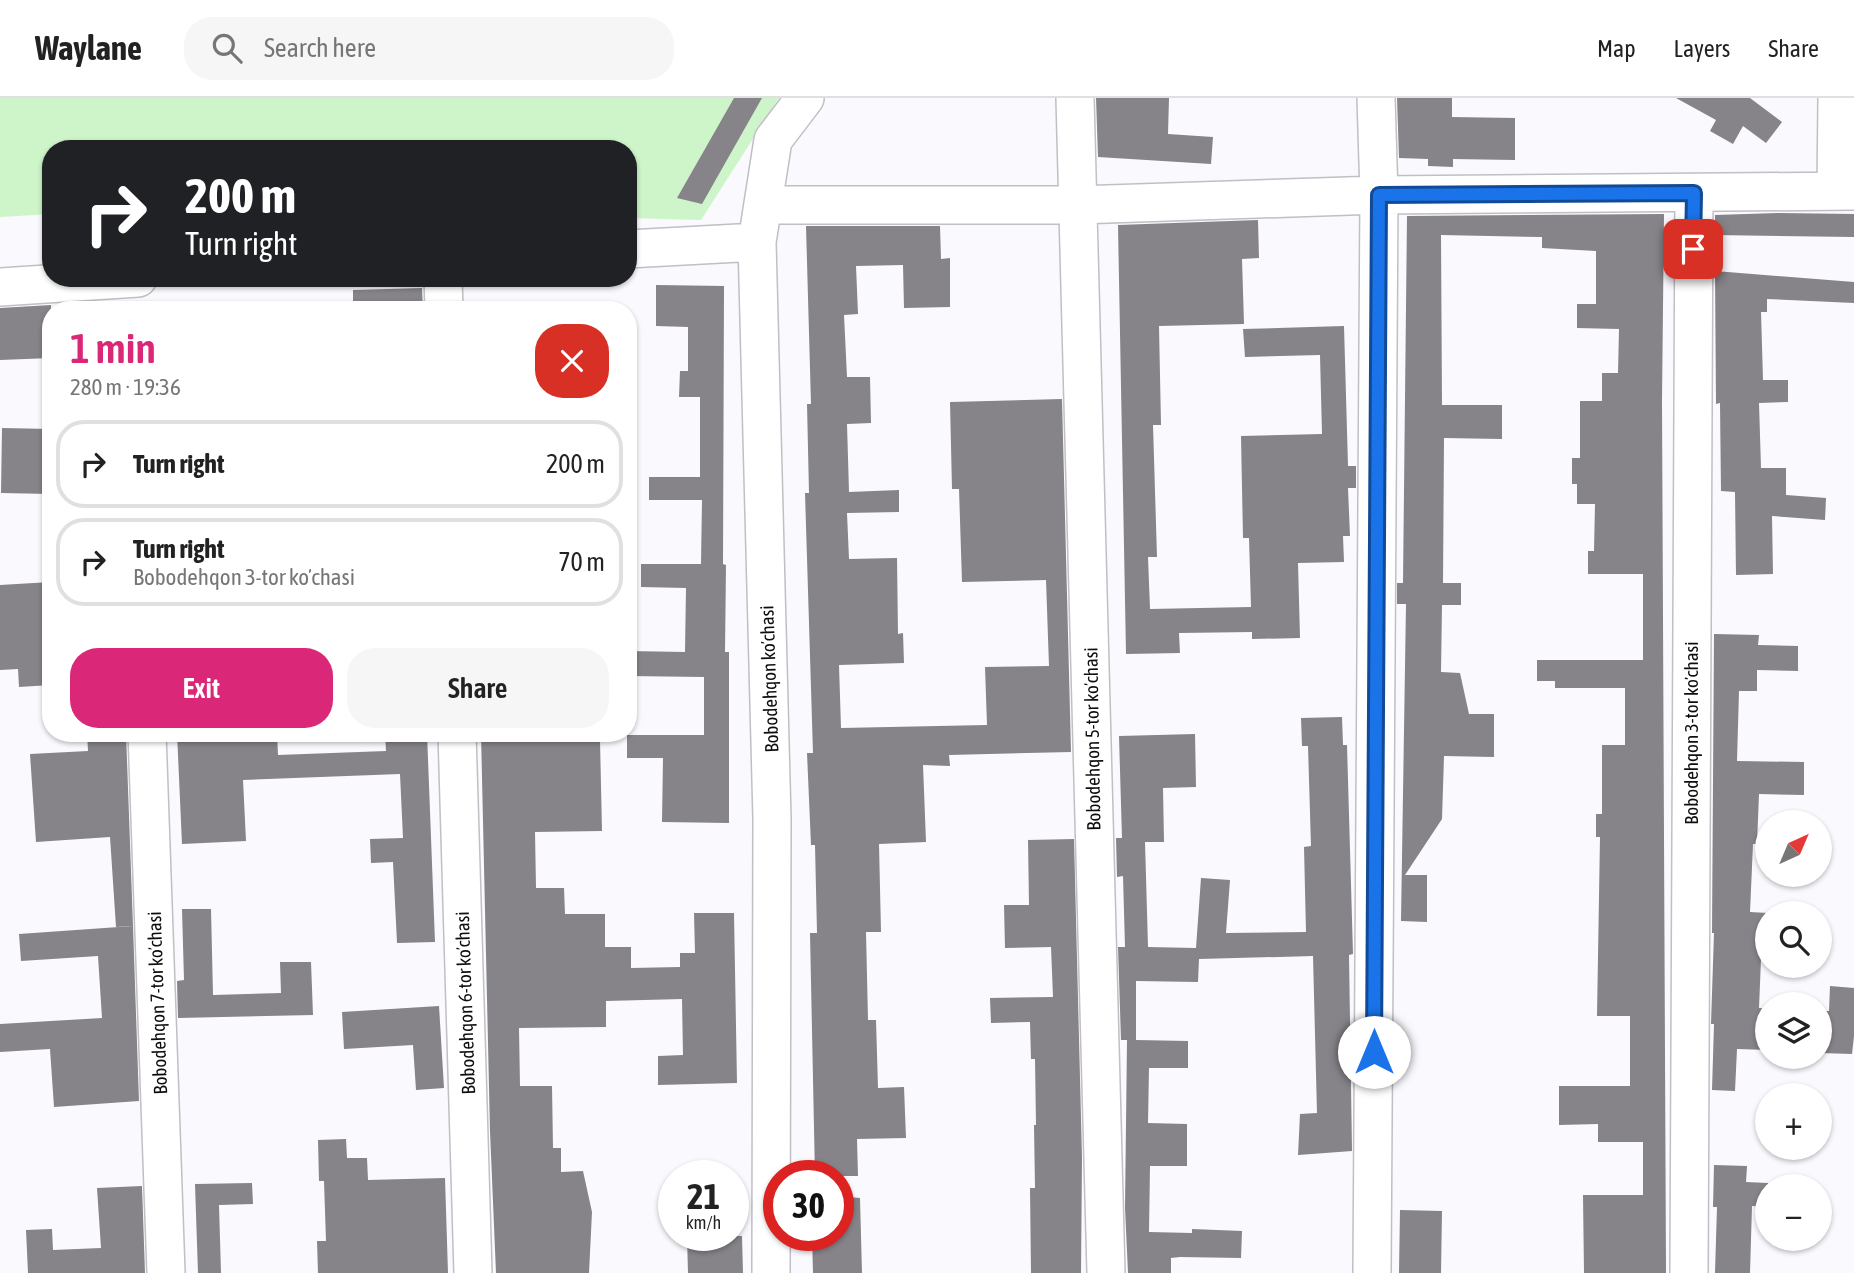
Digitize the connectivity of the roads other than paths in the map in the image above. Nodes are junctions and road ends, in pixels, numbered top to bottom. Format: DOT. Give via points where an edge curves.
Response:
graph roads {
  1 [pos="805,98"];
  2 [pos="1075,98"];
  3 [pos="1376,98"];
  4 [pos="1837,98"];
  5 [pos="1845,191"];
  6 [pos="1694,193"];
  7 [pos="1379,195"];
  8 [pos="764,205"];
  9 [pos="1078,205"];
  10 [pos="757,242"];
  11 [pos="637,249"];
  12 [pos="42,284"];
  13 [pos="0,286"];
  14 [pos="148,742"];
  15 [pos="457,742"];
  16 [pos="166,1273"];
  17 [pos="473,1273"];
  18 [pos="771,1273"];
  19 [pos="1106,1273"];
  20 [pos="1372,1273"];
  21 [pos="1689,1273"];
  1 -- 8 [label="street, Bobodehqon koʼchasi" via="774,140"];
  2 -- 9 [label="street, Bobodehqon 5-tor koʼchasi"];
  3 -- 7 [label="street"];
  4 -- 5 [label="street"];
  5 -- 6 [label="street"];
  6 -- 7 [label="street"];
  6 -- 21 [label="street, Bobodehqon 3-tor koʼchasi"];
  7 -- 9 [label="street"];
  7 -- 20 [label="street"];
  8 -- 9 [label="street"];
  8 -- 10 [label="street, Bobodehqon koʼchasi"];
  9 -- 19 [label="street, Bobodehqon 5-tor koʼchasi"];
  10 -- 11 [label="street"];
  10 -- 18 [label="street, Bobodehqon koʼchasi" via="772,818"];
  12 -- 13 [label="street"];
  14 -- 16 [label="street, Bobodehqon 7-tor koʼchasi"];
  15 -- 17 [label="street, Bobodehqon 6-tor koʼchasi"];
}
